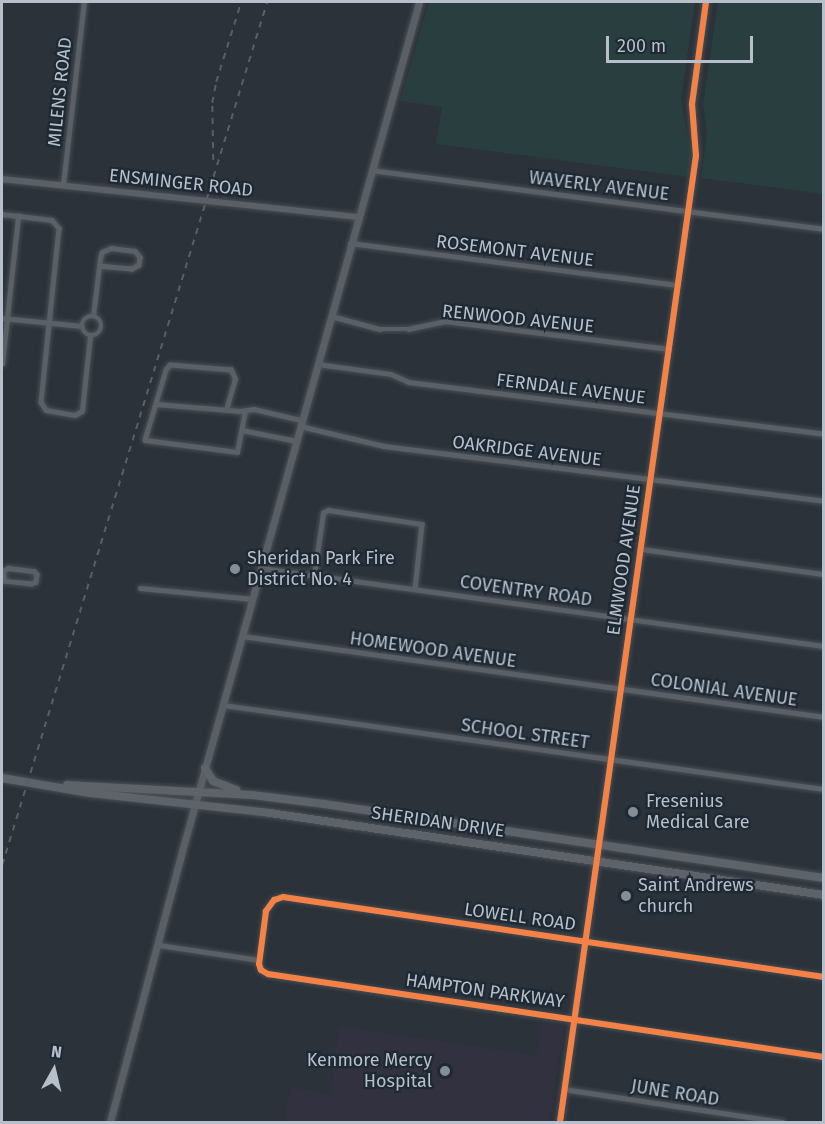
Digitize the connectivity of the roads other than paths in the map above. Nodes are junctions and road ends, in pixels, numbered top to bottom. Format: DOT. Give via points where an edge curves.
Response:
graph roads {
  1 [pos="84,2"];
  2 [pos="419,2"];
  3 [pos="706,2"];
  4 [pos="371,170"];
  5 [pos="2,178"];
  6 [pos="63,185"];
  7 [pos="688,212"];
  8 [pos="2,214"];
  9 [pos="18,216"];
  10 [pos="358,217"];
  11 [pos="824,229"];
  12 [pos="351,243"];
  13 [pos="99,266"];
  14 [pos="677,285"];
  15 [pos="331,315"];
  16 [pos="93,316"];
  17 [pos="4,318"];
  18 [pos="50,323"];
  19 [pos="82,326"];
  20 [pos="90,336"];
  21 [pos="669,349"];
  22 [pos="2,364"];
  23 [pos="317,364"];
  24 [pos="156,404"];
  25 [pos="226,410"];
  26 [pos="245,411"];
  27 [pos="660,413"];
  28 [pos="301,423"];
  29 [pos="242,430"];
  30 [pos="824,434"];
  31 [pos="296,441"];
  32 [pos="650,480"];
  33 [pos="824,501"];
  34 [pos="641,549"];
  35 [pos="261,568"];
  36 [pos="824,574"];
  37 [pos="314,575"];
  38 [pos="2,580"];
  39 [pos="140,588"];
  40 [pos="415,589"];
  41 [pos="252,599"];
  42 [pos="632,620"];
  43 [pos="242,636"];
  44 [pos="824,646"];
  45 [pos="622,689"];
  46 [pos="223,705"];
  47 [pos="824,717"];
  48 [pos="612,760"];
  49 [pos="206,768"];
  50 [pos="2,778"];
  51 [pos="47,784"];
  52 [pos="824,789"];
  53 [pos="199,792"];
  54 [pos="252,795"];
  55 [pos="196,804"];
  56 [pos="324,804"];
  57 [pos="322,820"];
  58 [pos="451,823"];
  59 [pos="449,839"];
  60 [pos="600,845"];
  61 [pos="598,861"];
  62 [pos="707,861"];
  63 [pos="705,878"];
  64 [pos="824,879"];
  65 [pos="824,895"];
  66 [pos="586,942"];
  67 [pos="159,945"];
  68 [pos="259,960"];
  69 [pos="824,977"];
  70 [pos="575,1020"];
  71 [pos="824,1057"];
  72 [pos="564,1089"];
  73 [pos="110,1122"];
  74 [pos="560,1122"];
  75 [pos="783,1122"];
  1 -- 6 [label="street, MILENS ROAD"];
  2 -- 4 [label="main road"];
  3 -- 7 [label="street, ELMWOOD AVENUE" via="692,98 697,151"];
  4 -- 7 [label="street, WAVERLY AVENUE"];
  4 -- 10 [label="main road"];
  5 -- 6 [label="street, ENSMINGER ROAD"];
  6 -- 10 [label="street, ENSMINGER ROAD"];
  7 -- 11 [label="street, WAVERLY AVENUE"];
  7 -- 14 [label="street, ELMWOOD AVENUE"];
  8 -- 9 [label="street"];
  9 -- 17 [label="street"];
  9 -- 18 [label="street" via="52,220 59,228"];
  10 -- 12 [label="main road"];
  12 -- 14 [label="street, ROSEMONT AVENUE"];
  12 -- 15 [label="main road"];
  13 -- 13 [label="street" via="102,252 111,248 135,251 140,257 139,265 132,269"];
  13 -- 16 [label="street"];
  14 -- 21 [label="street, ELMWOOD AVENUE"];
  15 -- 21 [label="street, RENWOOD AVENUE" via="380,329 408,329 445,321"];
  15 -- 23 [label="main road"];
  16 -- 19 [label="street" via="87,317"];
  16 -- 20 [label="street" via="102,327 98,334"];
  17 -- 18 [label="street"];
  17 -- 22 [label="street"];
  18 -- 19 [label="street"];
  18 -- 20 [label="street" via="41,402 49,412 82,411"];
  19 -- 20 [label="street"];
  21 -- 27 [label="street, ELMWOOD AVENUE"];
  23 -- 27 [label="street, FERNDALE AVENUE" via="391,374 409,382"];
  23 -- 28 [label="main road"];
  24 -- 25 [label="street, OAKRIDGE AVENUE"];
  24 -- 25 [label="street" via="170,365 229,369 236,379"];
  24 -- 29 [label="street" via="145,438 149,443 237,452"];
  25 -- 26 [label="street, OAKRIDGE AVENUE"];
  26 -- 28 [label="street, OAKRIDGE AVENUE" via="254,409"];
  26 -- 29 [label="street"];
  27 -- 30 [label="street, FERNDALE AVENUE"];
  27 -- 32 [label="street, ELMWOOD AVENUE"];
  28 -- 31 [label="main road"];
  28 -- 32 [label="street, OAKRIDGE AVENUE" via="384,446"];
  29 -- 31 [label="street"];
  31 -- 35 [label="main road"];
  32 -- 33 [label="street, OAKRIDGE AVENUE"];
  32 -- 34 [label="street, ELMWOOD AVENUE"];
  34 -- 36 [label="street"];
  34 -- 42 [label="street, ELMWOOD AVENUE"];
  35 -- 37 [label="street, COVENTRY ROAD"];
  35 -- 41 [label="main road"];
  37 -- 40 [label="street, COVENTRY ROAD"];
  37 -- 40 [label="street" via="325,510 397,519 423,526"];
  38 -- 38 [label="street" via="8,568 32,571 37,576 32,584"];
  39 -- 41 [label="street"];
  40 -- 42 [label="street, COVENTRY ROAD"];
  41 -- 43 [label="main road"];
  42 -- 44 [label="street, COVENTRY ROAD"];
  42 -- 45 [label="street, ELMWOOD AVENUE"];
  43 -- 45 [label="street, HOMEWOOD AVENUE"];
  43 -- 46 [label="main road"];
  45 -- 47 [label="street, COLONIAL AVENUE"];
  45 -- 48 [label="street, ELMWOOD AVENUE"];
  46 -- 48 [label="street, SCHOOL STREET"];
  46 -- 49 [label="main road"];
  48 -- 52 [label="street, SCHOOL STREET"];
  48 -- 60 [label="street, ELMWOOD AVENUE"];
  49 -- 53 [label="main road"];
  49 -- 54 [label="main road" via="217,785"];
  50 -- 51 [label="main road, SHERIDAN DRIVE"];
  51 -- 53 [label="main road, SHERIDAN DRIVE"];
  51 -- 55 [label="main road, SHERIDAN DRIVE" via="90,793"];
  53 -- 54 [label="main road, SHERIDAN DRIVE"];
  53 -- 55 [label="main road"];
  54 -- 56 [label="main road, SHERIDAN DRIVE"];
  55 -- 57 [label="main road, SHERIDAN DRIVE"];
  55 -- 67 [label="main road"];
  56 -- 57 [label="main road"];
  56 -- 58 [label="main road, SHERIDAN DRIVE"];
  57 -- 59 [label="main road, SHERIDAN DRIVE"];
  58 -- 59 [label="main road"];
  58 -- 60 [label="main road, SHERIDAN DRIVE"];
  59 -- 61 [label="main road, SHERIDAN DRIVE"];
  60 -- 61 [label="street, ELMWOOD AVENUE"];
  60 -- 62 [label="main road, SHERIDAN DRIVE"];
  61 -- 63 [label="main road, SHERIDAN DRIVE"];
  61 -- 66 [label="street, ELMWOOD AVENUE"];
  62 -- 63 [label="main road"];
  62 -- 64 [label="main road, SHERIDAN DRIVE"];
  63 -- 65 [label="main road, SHERIDAN DRIVE"];
  66 -- 68 [label="street, LOWELL ROAD" via="283,897 266,911"];
  66 -- 69 [label="street, LOWELL ROAD"];
  66 -- 70 [label="street, ELMWOOD AVENUE"];
  67 -- 68 [label="street, HAMPTON PARKWAY"];
  67 -- 73 [label="main road"];
  68 -- 70 [label="street, HAMPTON PARKWAY" via="259,967 268,974"];
  70 -- 71 [label="street, HAMPTON PARKWAY"];
  70 -- 72 [label="street, ELMWOOD AVENUE"];
  72 -- 74 [label="street, ELMWOOD AVENUE"];
  72 -- 75 [label="street, JUNE ROAD"];
}
